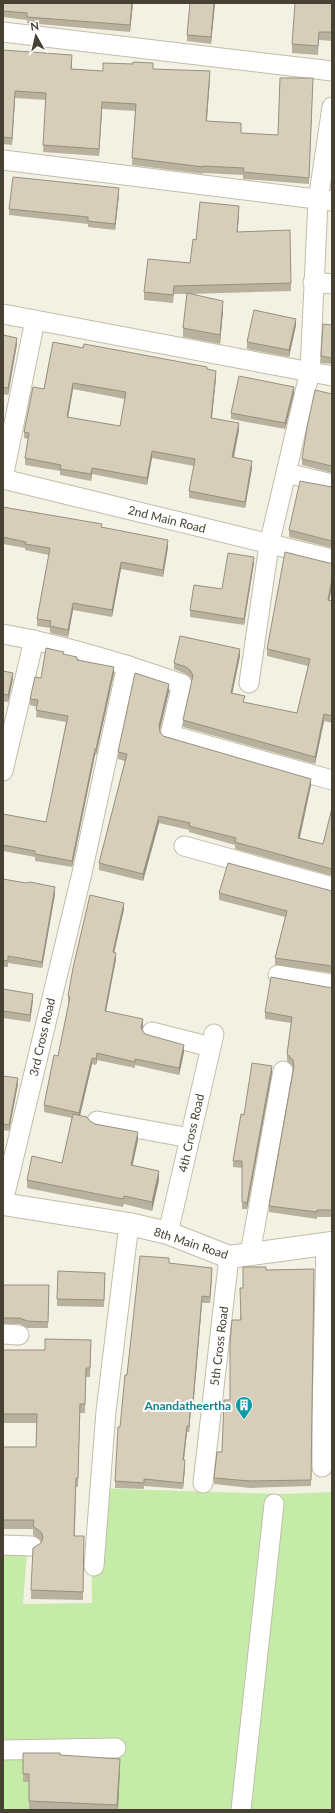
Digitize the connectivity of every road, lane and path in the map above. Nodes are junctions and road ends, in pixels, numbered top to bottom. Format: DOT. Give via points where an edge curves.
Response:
graph roads {
  1 [pos="3,32"];
  2 [pos="332,71"];
  3 [pos="332,107"];
  4 [pos="3,160"];
  5 [pos="325,201"];
  6 [pos="313,282"];
  7 [pos="332,284"];
  8 [pos="3,314"];
  9 [pos="35,320"];
  10 [pos="310,371"];
  11 [pos="332,376"];
  12 [pos="286,473"];
  13 [pos="3,478"];
  14 [pos="332,484"];
  15 [pos="270,545"];
  16 [pos="332,559"];
  17 [pos="3,634"];
  18 [pos="34,640"];
  19 [pos="127,665"];
  20 [pos="249,683"];
  21 [pos="3,771"];
  22 [pos="332,780"];
  23 [pos="184,846"];
  24 [pos="332,887"];
  25 [pos="278,975"];
  26 [pos="332,984"];
  27 [pos="152,1032"];
  28 [pos="283,1071"];
  29 [pos="97,1121"];
  30 [pos="190,1138"];
  31 [pos="3,1203"];
  32 [pos="129,1224"];
  33 [pos="168,1233"];
  34 [pos="329,1243"];
  35 [pos="250,1254"];
  36 [pos="229,1257"];
  37 [pos="327,1412"];
  38 [pos="322,1467"];
  39 [pos="203,1483"];
  40 [pos="274,1504"];
  41 [pos="3,1545"];
  42 [pos="32,1546"];
  43 [pos="94,1566"];
  44 [pos="116,1748"];
  45 [pos="3,1750"];
  46 [pos="241,1810"];
  1 -- 2 [label="street"];
  3 -- 5 [label="street"];
  4 -- 5 [label="street"];
  5 -- 6 [label="street"];
  6 -- 7 [label="street"];
  6 -- 10 [label="street"];
  8 -- 9 [label="street"];
  9 -- 10 [label="street"];
  9 -- 13 [label="street"];
  10 -- 11 [label="street"];
  10 -- 12 [label="street"];
  12 -- 14 [label="street"];
  12 -- 15 [label="street"];
  13 -- 15 [label="street, 2nd Main Road"];
  15 -- 16 [label="street, 2nd Main Road"];
  15 -- 20 [label="street"];
  17 -- 18 [label="street"];
  18 -- 19 [label="street"];
  18 -- 21 [label="street"];
  19 -- 22 [label="street" via="182,684 170,735"];
  19 -- 31 [label="street, 3rd Cross Road" via="82,872"];
  23 -- 24 [label="street"];
  25 -- 26 [label="street"];
  27 -- 30 [label="street, 4th Cross Road" via="212,1040"];
  28 -- 35 [label="street"];
  29 -- 30 [label="street"];
  30 -- 33 [label="street, 4th Cross Road"];
  31 -- 32 [label="street, 8th Main Road"];
  32 -- 33 [label="street, 8th Main Road"];
  32 -- 43 [label="street" via="106,1411"];
  33 -- 36 [label="street, 8th Main Road"];
  34 -- 35 [label="street, 8th Main Road"];
  34 -- 37 [label="street"];
  35 -- 36 [label="street, 8th Main Road"];
  36 -- 39 [label="street, 5th Cross Road"];
  37 -- 38 [label="street"];
  40 -- 46 [label="street"];
  41 -- 42 [label="street"];
  44 -- 45 [label="street"];
}
